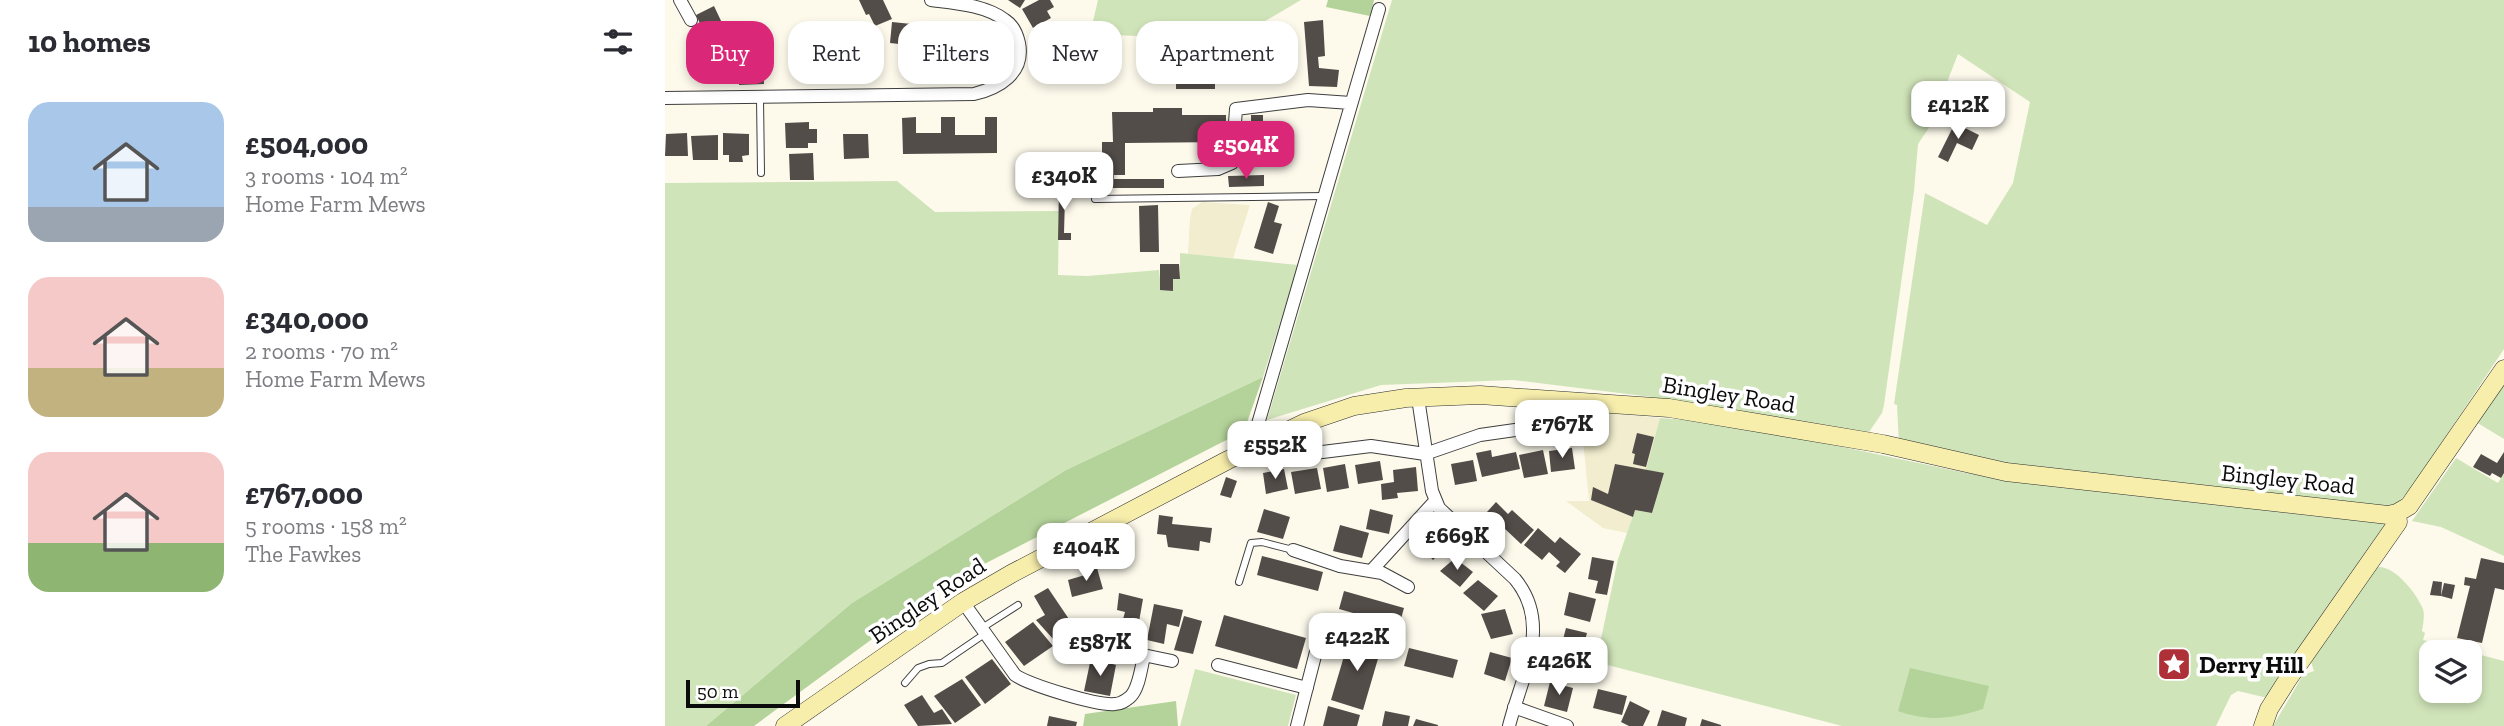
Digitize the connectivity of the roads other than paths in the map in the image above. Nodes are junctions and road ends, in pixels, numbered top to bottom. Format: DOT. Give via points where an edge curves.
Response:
graph roads {
  1 [pos="680,0"];
  2 [pos="931,0"];
  3 [pos="1379,9"];
  4 [pos="691,20"];
  5 [pos="760,96"];
  6 [pos="665,98"];
  7 [pos="1351,103"];
  8 [pos="1178,171"];
  9 [pos="761,173"];
  10 [pos="1324,195"];
  11 [pos="1095,200"];
  12 [pos="2504,369"];
  13 [pos="1418,398"];
  14 [pos="1554,430"];
  15 [pos="1251,448"];
  16 [pos="1425,454"];
  17 [pos="1282,457"];
  18 [pos="1435,501"];
  19 [pos="2397,513"];
  20 [pos="1293,550"];
  21 [pos="1371,570"];
  22 [pos="1239,582"];
  23 [pos="1408,587"];
  24 [pos="963,602"];
  25 [pos="1018,605"];
  26 [pos="984,630"];
  27 [pos="1318,644"];
  28 [pos="1124,651"];
  29 [pos="1144,656"];
  30 [pos="1172,661"];
  31 [pos="1218,665"];
  32 [pos="905,683"];
  33 [pos="1307,688"];
  34 [pos="1514,707"];
  35 [pos="792,724"];
  36 [pos="1297,726"];
  37 [pos="1509,726"];
  38 [pos="1567,726"];
  39 [pos="2263,726"];
  1 -- 4 [label="street"];
  2 -- 5 [label="street" via="989,11 1007,21 1017,33 1020,50 1017,68 1005,82 974,94"];
  3 -- 7 [label="street"];
  5 -- 6 [label="street"];
  5 -- 9 [label="lane"];
  7 -- 8 [label="street" via="1308,100 1236,109 1232,163 1218,169"];
  7 -- 10 [label="street"];
  10 -- 11 [label="lane"];
  10 -- 15 [label="street"];
  12 -- 19 [label="street" via="2409,506"];
  13 -- 15 [label="street, Bingley Road" via="1326,414"];
  13 -- 16 [label="street"];
  13 -- 19 [label="street, Bingley Road" via="1504,396 1669,408 1883,444 2006,472"];
  14 -- 16 [label="street" via="1480,435"];
  15 -- 24 [label="street, Bingley Road"];
  16 -- 17 [label="street" via="1371,446"];
  16 -- 18 [label="street"];
  18 -- 21 [label="street"];
  18 -- 34 [label="street" via="1515,579 1532,611 1531,651"];
  19 -- 39 [label="street" via="2398,522 2288,678"];
  20 -- 21 [label="street" via="1340,566"];
  20 -- 22 [label="lane" via="1251,543"];
  21 -- 23 [label="street"];
  24 -- 26 [label="street"];
  24 -- 35 [label="street, Bingley Road"];
  25 -- 26 [label="lane"];
  26 -- 29 [label="street" via="1015,675 1026,682 1109,704 1123,702 1133,694"];
  26 -- 32 [label="lane" via="942,663 918,668"];
  27 -- 33 [label="street"];
  28 -- 29 [label="street"];
  29 -- 30 [label="street"];
  31 -- 33 [label="street"];
  33 -- 36 [label="street"];
  34 -- 37 [label="street"];
  34 -- 38 [label="street"];
}
